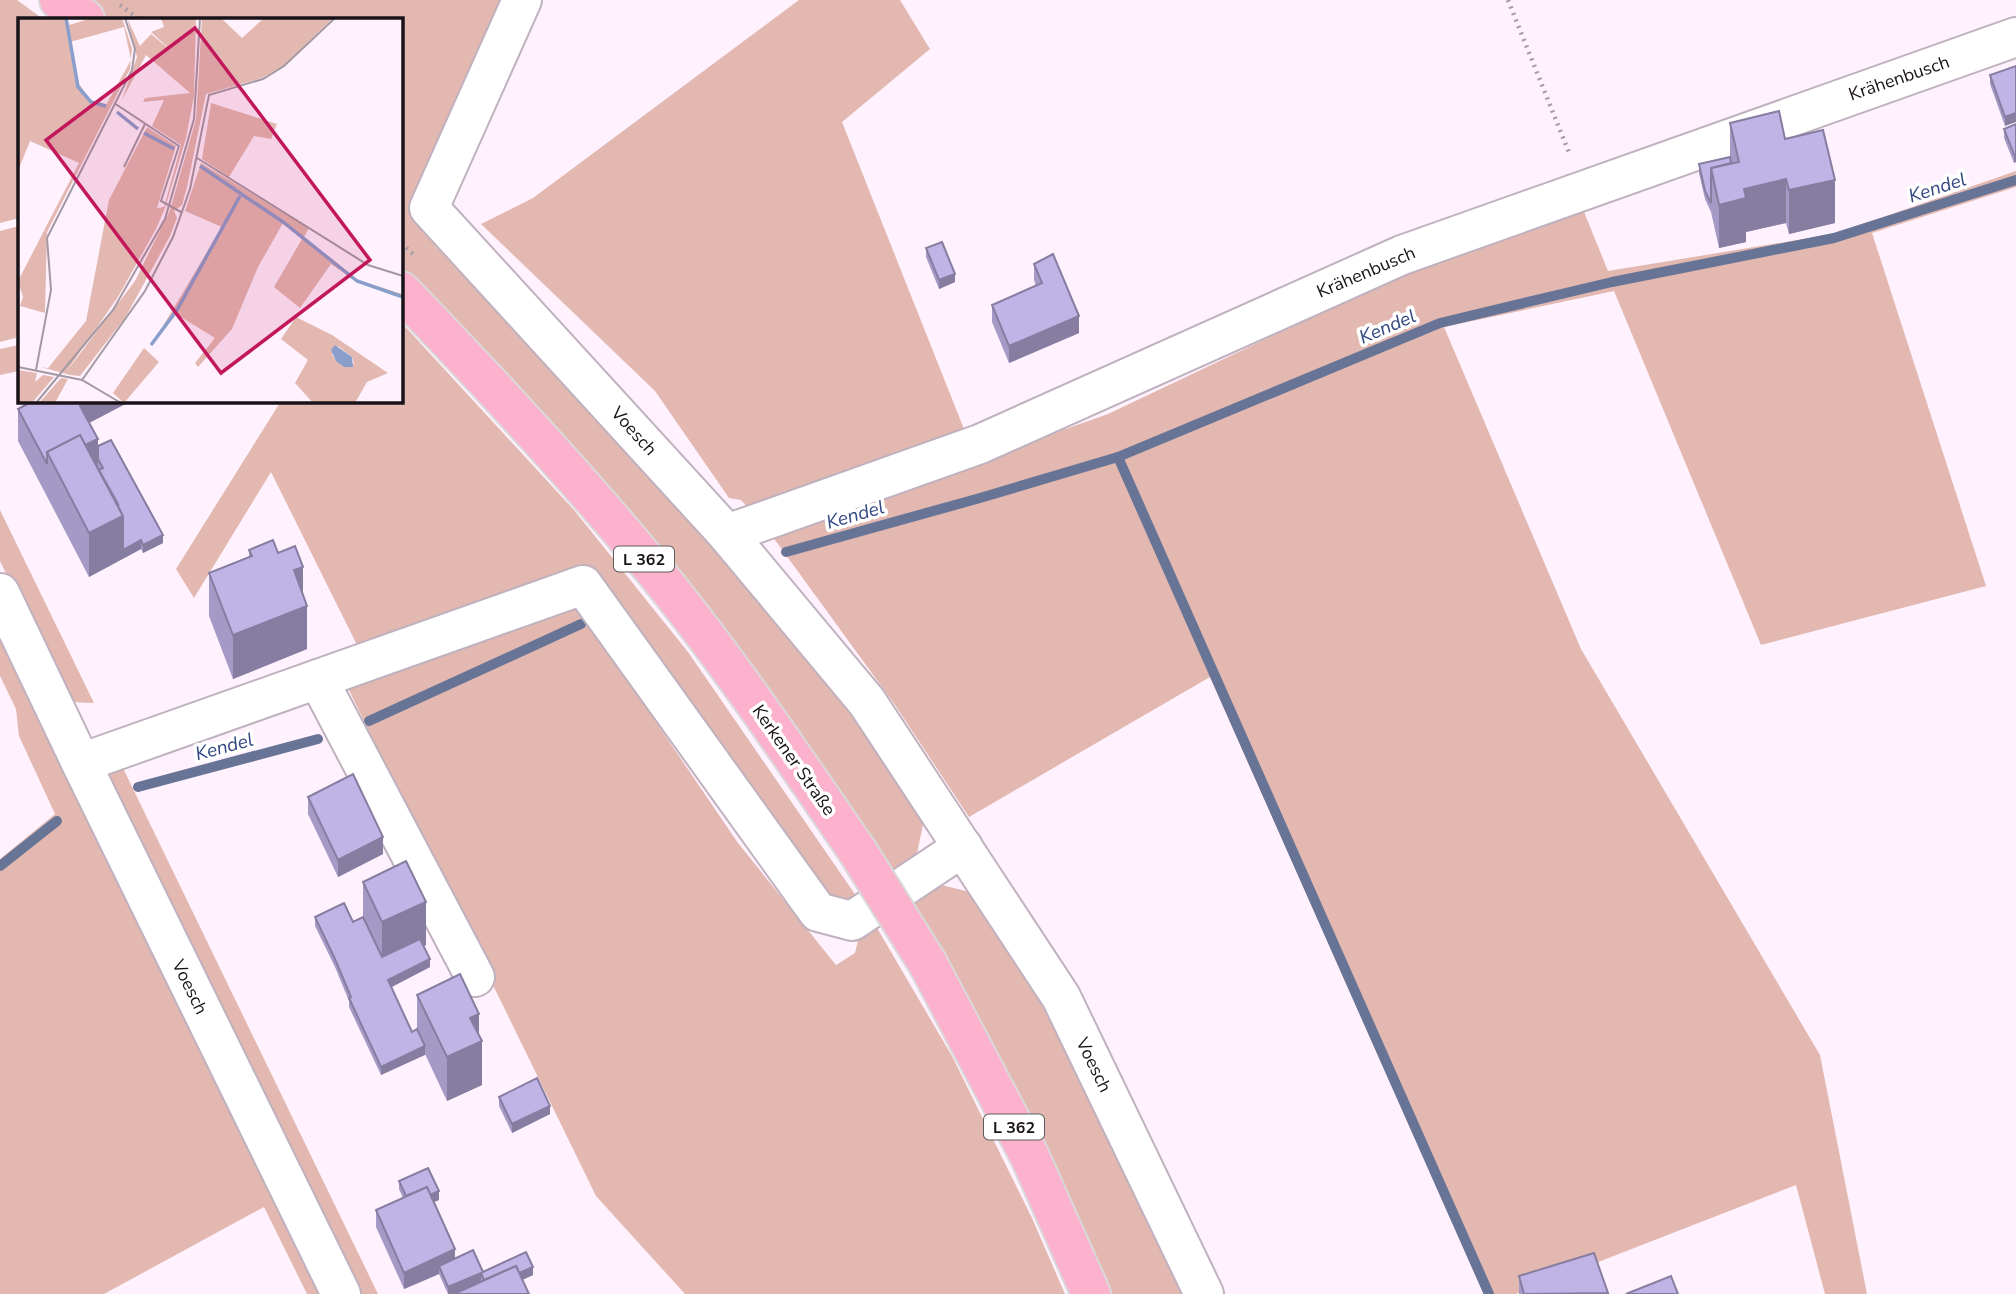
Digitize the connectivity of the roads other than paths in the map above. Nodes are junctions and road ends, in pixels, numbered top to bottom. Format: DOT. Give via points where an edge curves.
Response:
graph roads {
  1 [pos="59,0"];
  2 [pos="522,0"];
  3 [pos="84,18"];
  4 [pos="2016,37"];
  5 [pos="402,292"];
  6 [pos="727,534"];
  7 [pos="0,593"];
  8 [pos="318,679"];
  9 [pos="81,763"];
  10 [pos="963,847"];
  11 [pos="475,977"];
  12 [pos="341,1294"];
  13 [pos="1091,1294"];
  14 [pos="1204,1294"];
  1 -- 3 [label="main road"];
  2 -- 6 [label="street, Voesch" via="429,208"];
  4 -- 6 [label="street, Krähenbusch" via="1402,255 980,444"];
  5 -- 13 [label="main road, Kerkener Straße / L 362, bridge" via="577,479 655,571 775,730 928,964 1030,1157"];
  6 -- 10 [label="street, Voesch" via="867,702"];
  7 -- 9 [label="street, Voesch"];
  8 -- 9 [label="street"];
  8 -- 10 [label="street" via="583,585 818,912 852,921"];
  8 -- 11 [label="street"];
  9 -- 12 [label="street, Voesch"];
  10 -- 14 [label="street, Voesch" via="1061,997"];
}
